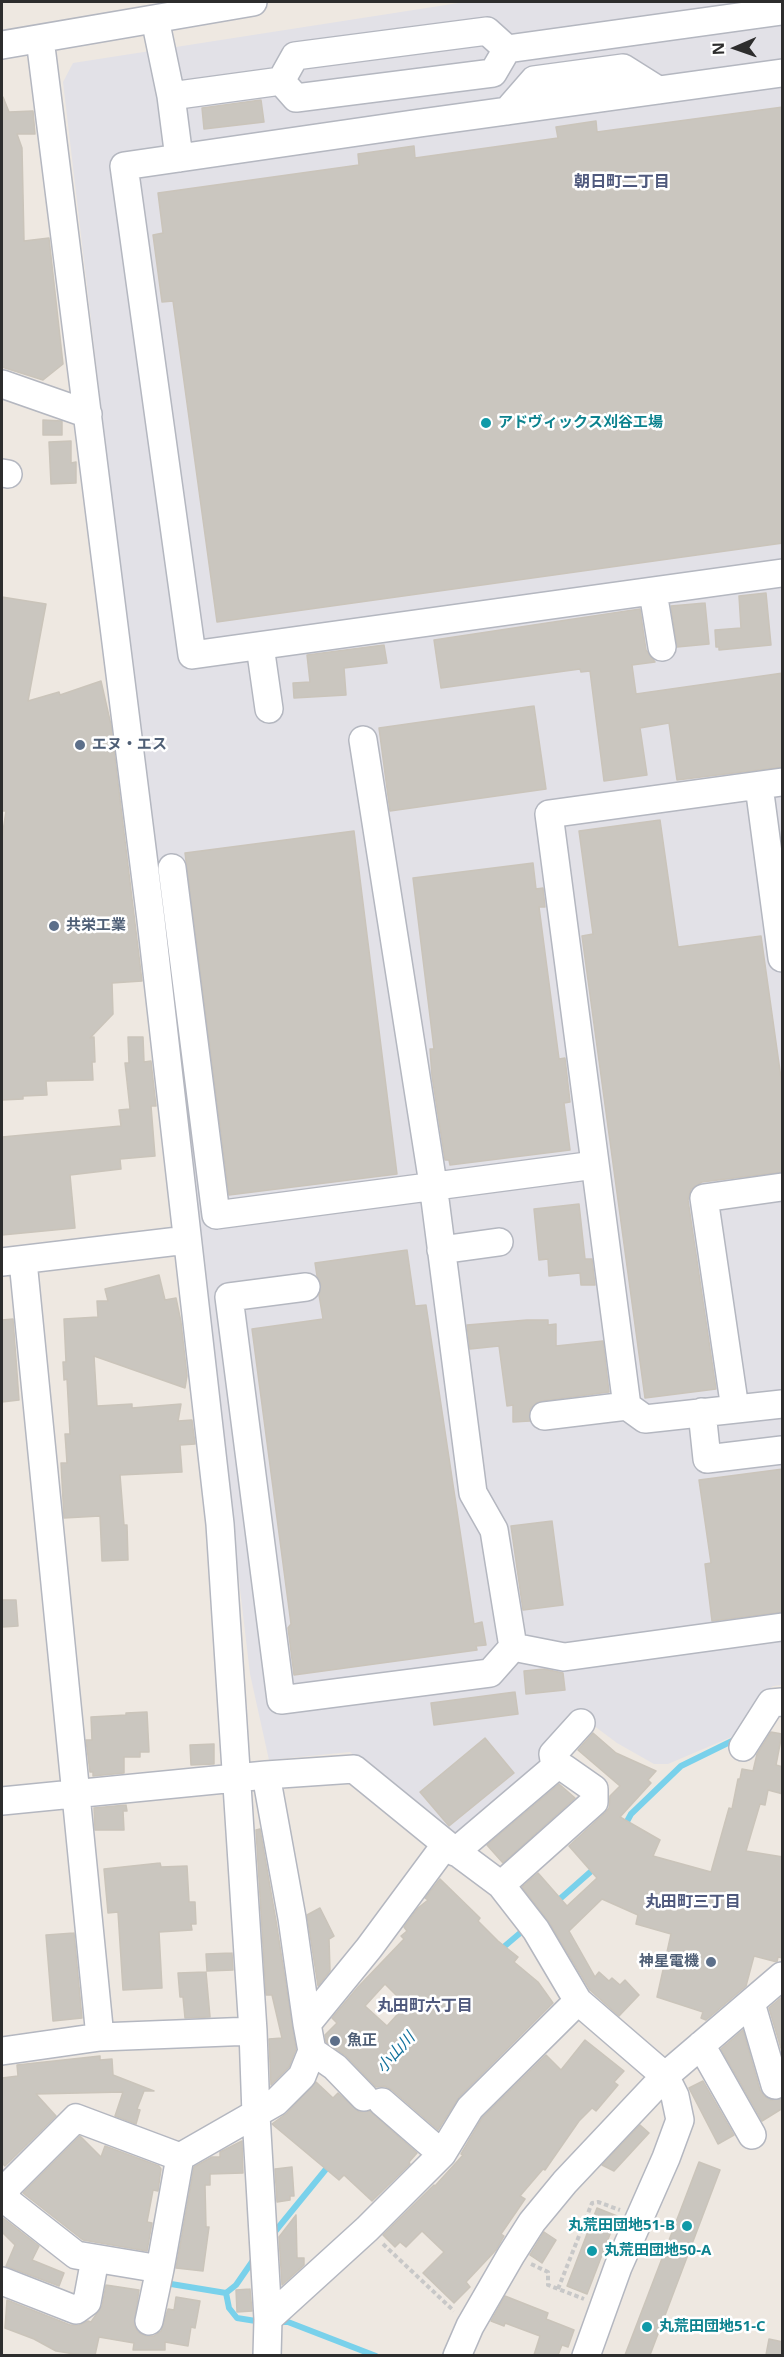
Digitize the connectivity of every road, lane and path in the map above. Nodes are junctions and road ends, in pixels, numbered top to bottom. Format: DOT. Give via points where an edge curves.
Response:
graph roads {
  1 [pos="253,2"];
  2 [pos="783,11"];
  3 [pos="155,19"];
  4 [pos="40,39"];
  5 [pos="2,45"];
  6 [pos="507,49"];
  7 [pos="783,74"];
  8 [pos="281,81"];
  9 [pos="171,96"];
  10 [pos="178,158"];
  11 [pos="2,384"];
  12 [pos="88,414"];
  13 [pos="783,573"];
  14 [pos="653,592"];
  15 [pos="260,646"];
  16 [pos="662,647"];
  17 [pos="269,709"];
  18 [pos="363,741"];
  19 [pos="771,784"];
  20 [pos="172,868"];
  21 [pos="783,958"];
  22 [pos="595,1164"];
  23 [pos="433,1184"];
  24 [pos="783,1187"];
  25 [pos="187,1240"];
  26 [pos="499,1242"];
  27 [pos="441,1250"];
  28 [pos="12,1261"];
  29 [pos="306,1287"];
  30 [pos="783,1404"];
  31 [pos="627,1406"];
  32 [pos="735,1409"];
  33 [pos="702,1413"];
  34 [pos="544,1416"];
  35 [pos="783,1450"];
  36 [pos="257,1522"];
  37 [pos="220,1524"];
  38 [pos="783,1627"];
  39 [pos="513,1647"];
  40 [pos="783,1702"];
  41 [pos="581,1723"];
  42 [pos="743,1747"];
  43 [pos="555,1767"];
  44 [pos="266,1775"];
  45 [pos="238,1779"];
  46 [pos="76,1795"];
  47 [pos="2,1801"];
  48 [pos="450,1848"];
  49 [pos="501,1885"];
  50 [pos="783,1976"];
  51 [pos="578,2001"];
  52 [pos="751,2003"];
  53 [pos="307,2024"];
  54 [pos="253,2031"];
  55 [pos="100,2037"];
  56 [pos="701,2045"];
  57 [pos="2,2051"];
  58 [pos="312,2051"];
  59 [pos="665,2076"];
  60 [pos="775,2085"];
  61 [pos="256,2115"];
  62 [pos="753,2135"];
  63 [pos="442,2154"];
  64 [pos="180,2157"];
  65 [pos="4,2203"];
  66 [pos="640,2218"];
  67 [pos="367,2229"];
  68 [pos="512,2255"];
  69 [pos="93,2267"];
  70 [pos="158,2278"];
  71 [pos="2,2282"];
  72 [pos="558,2289"];
  73 [pos="603,2306"];
  74 [pos="149,2321"];
  75 [pos="470,2326"];
  76 [pos="268,2337"];
  77 [pos="457,2355"];
  78 [pos="586,2355"];
  1 -- 3 [label="street"];
  2 -- 6 [label="street"];
  3 -- 4 [label="street"];
  3 -- 9 [label="street"];
  4 -- 5 [label="street"];
  4 -- 12 [label="street"];
  6 -- 8 [label="street" via="493,73 296,98"];
  6 -- 8 [label="street" via="487,31 295,56"];
  7 -- 10 [label="street" via="658,90 622,68 534,80 507,111"];
  8 -- 9 [label="street"];
  9 -- 10 [label="street"];
  10 -- 15 [label="street" via="124,166 192,655"];
  11 -- 12 [label="street"];
  12 -- 25 [label="street"];
  13 -- 14 [label="street"];
  14 -- 15 [label="street"];
  14 -- 16 [label="street"];
  15 -- 17 [label="street"];
  18 -- 23 [label="street"];
  19 -- 21 [label="street"];
  19 -- 22 [label="street" via="549,813"];
  20 -- 23 [label="street" via="216,1215"];
  22 -- 23 [label="street"];
  22 -- 31 [label="street"];
  23 -- 27 [label="street"];
  24 -- 32 [label="street" via="704,1198"];
  25 -- 28 [label="street"];
  25 -- 37 [label="street"];
  26 -- 27 [label="street"];
  27 -- 39 [label="street" via="473,1493 494,1530"];
  28 -- 46 [label="street"];
  29 -- 36 [label="street" via="229,1297"];
  30 -- 32 [label="street"];
  31 -- 33 [label="street" via="645,1419"];
  31 -- 34 [label="street"];
  32 -- 33 [label="street"];
  33 -- 35 [label="street" via="707,1458"];
  36 -- 37 [label="street"];
  36 -- 39 [label="street" via="281,1700 490,1673"];
  37 -- 45 [label="street"];
  38 -- 39 [label="street" via="564,1657"];
  40 -- 42 [label="street" via="771,1703"];
  41 -- 43 [label="street" via="553,1754"];
  43 -- 48 [label="street"];
  43 -- 49 [label="street" via="564,1768 594,1789 594,1802"];
  44 -- 45 [label="street"];
  44 -- 48 [label="street" via="354,1769"];
  44 -- 53 [label="street"];
  45 -- 46 [label="street"];
  45 -- 54 [label="street"];
  46 -- 47 [label="street"];
  46 -- 55 [label="street"];
  48 -- 49 [label="street"];
  48 -- 53 [label="street"];
  49 -- 51 [label="street" via="530,1922"];
  50 -- 52 [label="street"];
  51 -- 59 [label="street"];
  51 -- 63 [label="street" via="470,2108"];
  52 -- 56 [label="street"];
  52 -- 60 [label="street"];
  53 -- 58 [label="street"];
  54 -- 55 [label="street"];
  54 -- 61 [label="street"];
  55 -- 57 [label="street"];
  56 -- 59 [label="street"];
  56 -- 62 [label="street"];
  58 -- 61 [label="street" via="302,2076 276,2102"];
  58 -- 63 [label="street"];
  59 -- 66 [label="street" via="675,2096 680,2120"];
  59 -- 68 [label="street" via="565,2182 532,2222"];
  61 -- 64 [label="street"];
  61 -- 76 [label="street"];
  63 -- 67 [label="street"];
  64 -- 65 [label="street" via="76,2118 6,2188"];
  64 -- 70 [label="street"];
  65 -- 69 [label="street"];
  66 -- 72 [label="path" via="598,2202 592,2204"];
  66 -- 73 [label="street"];
  67 -- 75 [label="path"];
  67 -- 76 [label="street"];
  68 -- 72 [label="path" via="548,2272 548,2285"];
  68 -- 75 [label="street"];
  69 -- 70 [label="street"];
  69 -- 71 [label="street" via="87,2302 75,2310"];
  70 -- 74 [label="street"];
  72 -- 73 [label="path"];
  73 -- 78 [label="street"];
  75 -- 77 [label="street"];
}
